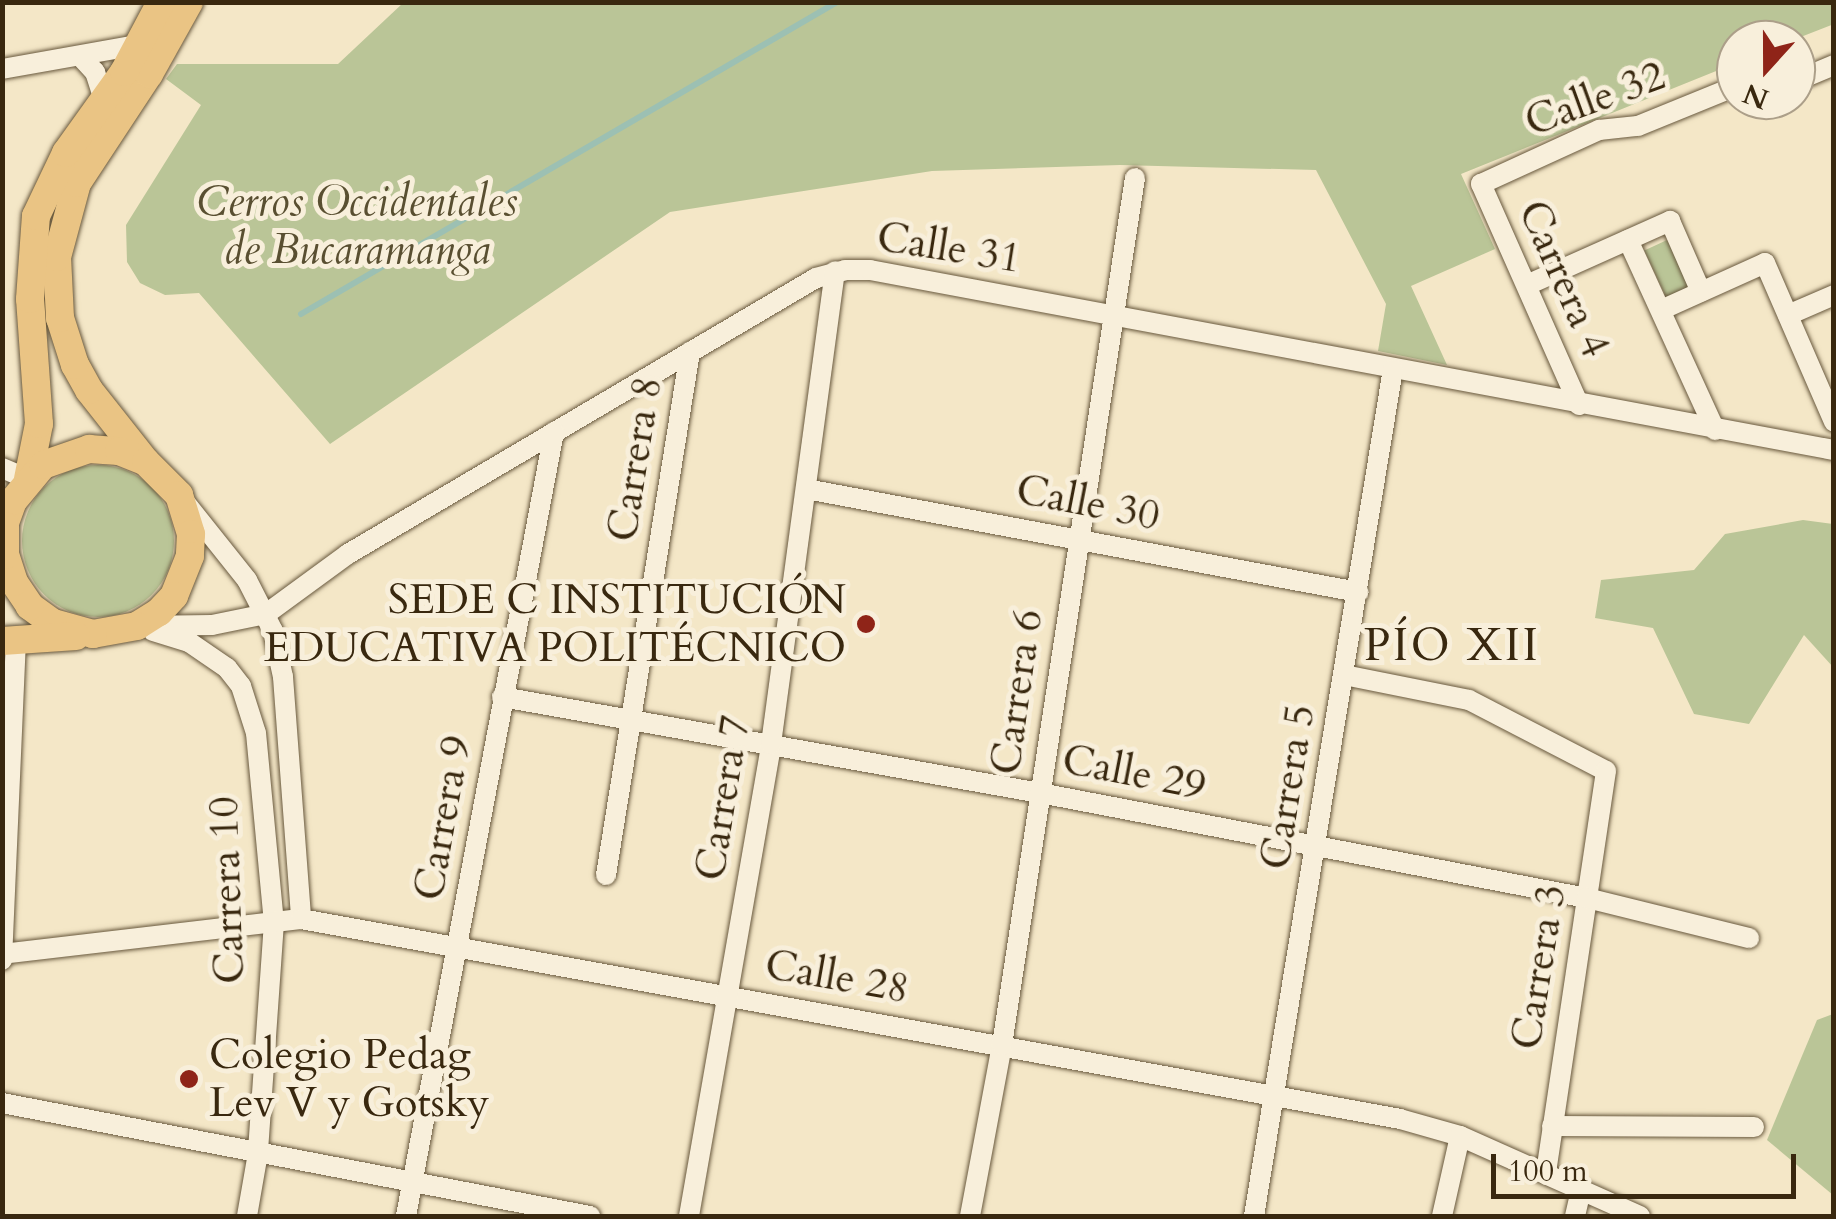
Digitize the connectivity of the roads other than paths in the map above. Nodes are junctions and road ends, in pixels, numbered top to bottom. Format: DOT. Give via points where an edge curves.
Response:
graph roads {
  1 [pos="161,2"];
  2 [pos="190,2"];
  3 [pos="155,42"];
  4 [pos="80,56"];
  5 [pos="2,69"];
  6 [pos="1716,94"];
  7 [pos="104,100"];
  8 [pos="1135,178"];
  9 [pos="1481,184"];
  10 [pos="1628,240"];
  11 [pos="835,272"];
  12 [pos="1526,285"];
  13 [pos="1701,292"];
  14 [pos="1834,295"];
  15 [pos="1661,310"];
  16 [pos="1788,314"];
  17 [pos="1111,315"];
  18 [pos="690,352"];
  19 [pos="1392,369"];
  20 [pos="1579,405"];
  21 [pos="1834,422"];
  22 [pos="1715,430"];
  23 [pos="554,432"];
  24 [pos="1834,450"];
  25 [pos="146,462"];
  26 [pos="15,474"];
  27 [pos="806,489"];
  28 [pos="179,495"];
  29 [pos="4,528"];
  30 [pos="1078,540"];
  31 [pos="1358,592"];
  32 [pos="266,614"];
  33 [pos="136,626"];
  34 [pos="93,634"];
  35 [pos="10,641"];
  36 [pos="1344,675"];
  37 [pos="502,697"];
  38 [pos="631,720"];
  39 [pos="771,744"];
  40 [pos="1040,792"];
  41 [pos="1317,846"];
  42 [pos="606,874"];
  43 [pos="1587,898"];
  44 [pos="301,918"];
  45 [pos="274,922"];
  46 [pos="1749,938"];
  47 [pos="458,947"];
  48 [pos="3,956"];
  49 [pos="727,996"];
  50 [pos="1002,1045"];
  51 [pos="1278,1094"];
  52 [pos="2,1103"];
  53 [pos="1552,1126"];
  54 [pos="1754,1127"];
  55 [pos="1460,1136"];
  56 [pos="258,1153"];
  57 [pos="1546,1174"];
  58 [pos="413,1182"];
  59 [pos="1581,1190"];
  60 [pos="247,1216"];
  61 [pos="406,1216"];
  62 [pos="590,1216"];
  63 [pos="689,1216"];
  64 [pos="970,1216"];
  65 [pos="1254,1216"];
  66 [pos="1442,1216"];
  67 [pos="1575,1216"];
  68 [pos="1640,1216"];
  1 -- 3 [label="main road"];
  2 -- 3 [label="main road"];
  3 -- 4 [label="street"];
  3 -- 7 [label="main road"];
  3 -- 25 [label="main road" via="77,183 57,257 60,318 75,365"];
  4 -- 5 [label="street"];
  4 -- 7 [label="street" via="95,72"];
  6 -- 9 [label="street, Calle 32" via="1638,126 1599,130"];
  7 -- 26 [label="main road" via="60,164 36,216 30,299 39,424"];
  8 -- 17 [label="street, Carrera 6"];
  9 -- 12 [label="street, Carrera 4"];
  10 -- 12 [label="street"];
  10 -- 13 [label="street" via="1670,221"];
  10 -- 15 [label="street"];
  11 -- 17 [label="street, Calle 31" via="870,270"];
  11 -- 18 [label="street, Calle 31"];
  11 -- 27 [label="street, Carrera 7"];
  12 -- 20 [label="street, Carrera 4"];
  13 -- 15 [label="street"];
  13 -- 16 [label="street" via="1765,263"];
  14 -- 16 [label="street"];
  15 -- 22 [label="street"];
  16 -- 21 [label="street"];
  17 -- 19 [label="street, Calle 31"];
  17 -- 30 [label="street, Carrera 6"];
  18 -- 23 [label="street, Calle 31"];
  18 -- 38 [label="street, Carrera 8"];
  19 -- 20 [label="street, Calle 31"];
  19 -- 31 [label="street, Carrera 5"];
  20 -- 22 [label="street, Calle 31"];
  22 -- 24 [label="street, Calle 31"];
  23 -- 32 [label="street, Calle 31" via="348,554"];
  23 -- 37 [label="street, Carrera 9"];
  25 -- 26 [label="main road" via="89,448"];
  25 -- 28 [label="main road"];
  26 -- 29 [label="main road"];
  27 -- 30 [label="street, Calle 30"];
  27 -- 39 [label="street, Carrera 7"];
  28 -- 32 [label="street, Carrera 10"];
  28 -- 33 [label="main road" via="191,534 184,577 159,612"];
  29 -- 34 [label="main road" via="5,555 30,606 53,623"];
  30 -- 31 [label="street, Calle 30"];
  30 -- 40 [label="street, Carrera 6"];
  31 -- 36 [label="street, Carrera 5"];
  32 -- 33 [label="street, Calle 31" via="212,625"];
  32 -- 44 [label="street, Carrera 10" via="283,677"];
  33 -- 34 [label="main road"];
  33 -- 45 [label="street, Carrera 10" via="211,654 242,686 256,733"];
  34 -- 35 [label="main road"];
  35 -- 48 [label="street"];
  36 -- 41 [label="street, Carrera 5"];
  36 -- 43 [label="street, Carrera 3" via="1469,700 1606,771"];
  37 -- 38 [label="street, Calle 29"];
  37 -- 47 [label="street, Carrera 9"];
  38 -- 39 [label="street, Calle 29"];
  38 -- 42 [label="street, Carrera 8"];
  39 -- 40 [label="street, Calle 29"];
  39 -- 49 [label="street, Carrera 7"];
  40 -- 41 [label="street, Calle 29"];
  40 -- 50 [label="street, Carrera 6"];
  41 -- 43 [label="street, Calle 29"];
  41 -- 51 [label="street, Carrera 5"];
  43 -- 46 [label="street, Calle 29"];
  43 -- 53 [label="street, Carrera 3"];
  44 -- 45 [label="street, Calle 28"];
  44 -- 47 [label="street, Calle 28"];
  45 -- 48 [label="street, Calle 28"];
  45 -- 56 [label="street, Carrera 10"];
  47 -- 49 [label="street, Calle 28"];
  47 -- 58 [label="street, Carrera 9"];
  49 -- 50 [label="street, Calle 28"];
  49 -- 63 [label="street, Carrera 7"];
  50 -- 51 [label="street, Calle 28"];
  50 -- 64 [label="street, Carrera 6"];
  51 -- 55 [label="street, Calle 28"];
  51 -- 65 [label="street, Carrera 5"];
  52 -- 56 [label="street"];
  53 -- 54 [label="street"];
  53 -- 57 [label="street, Carrera 3"];
  55 -- 57 [label="street, Calle 28"];
  55 -- 66 [label="street"];
  56 -- 58 [label="street"];
  56 -- 60 [label="street, Carrera 10"];
  57 -- 59 [label="street, Calle 28"];
  58 -- 61 [label="street, Carrera 9"];
  58 -- 62 [label="street"];
  59 -- 67 [label="street"];
  59 -- 68 [label="street, Calle 28"];
}
